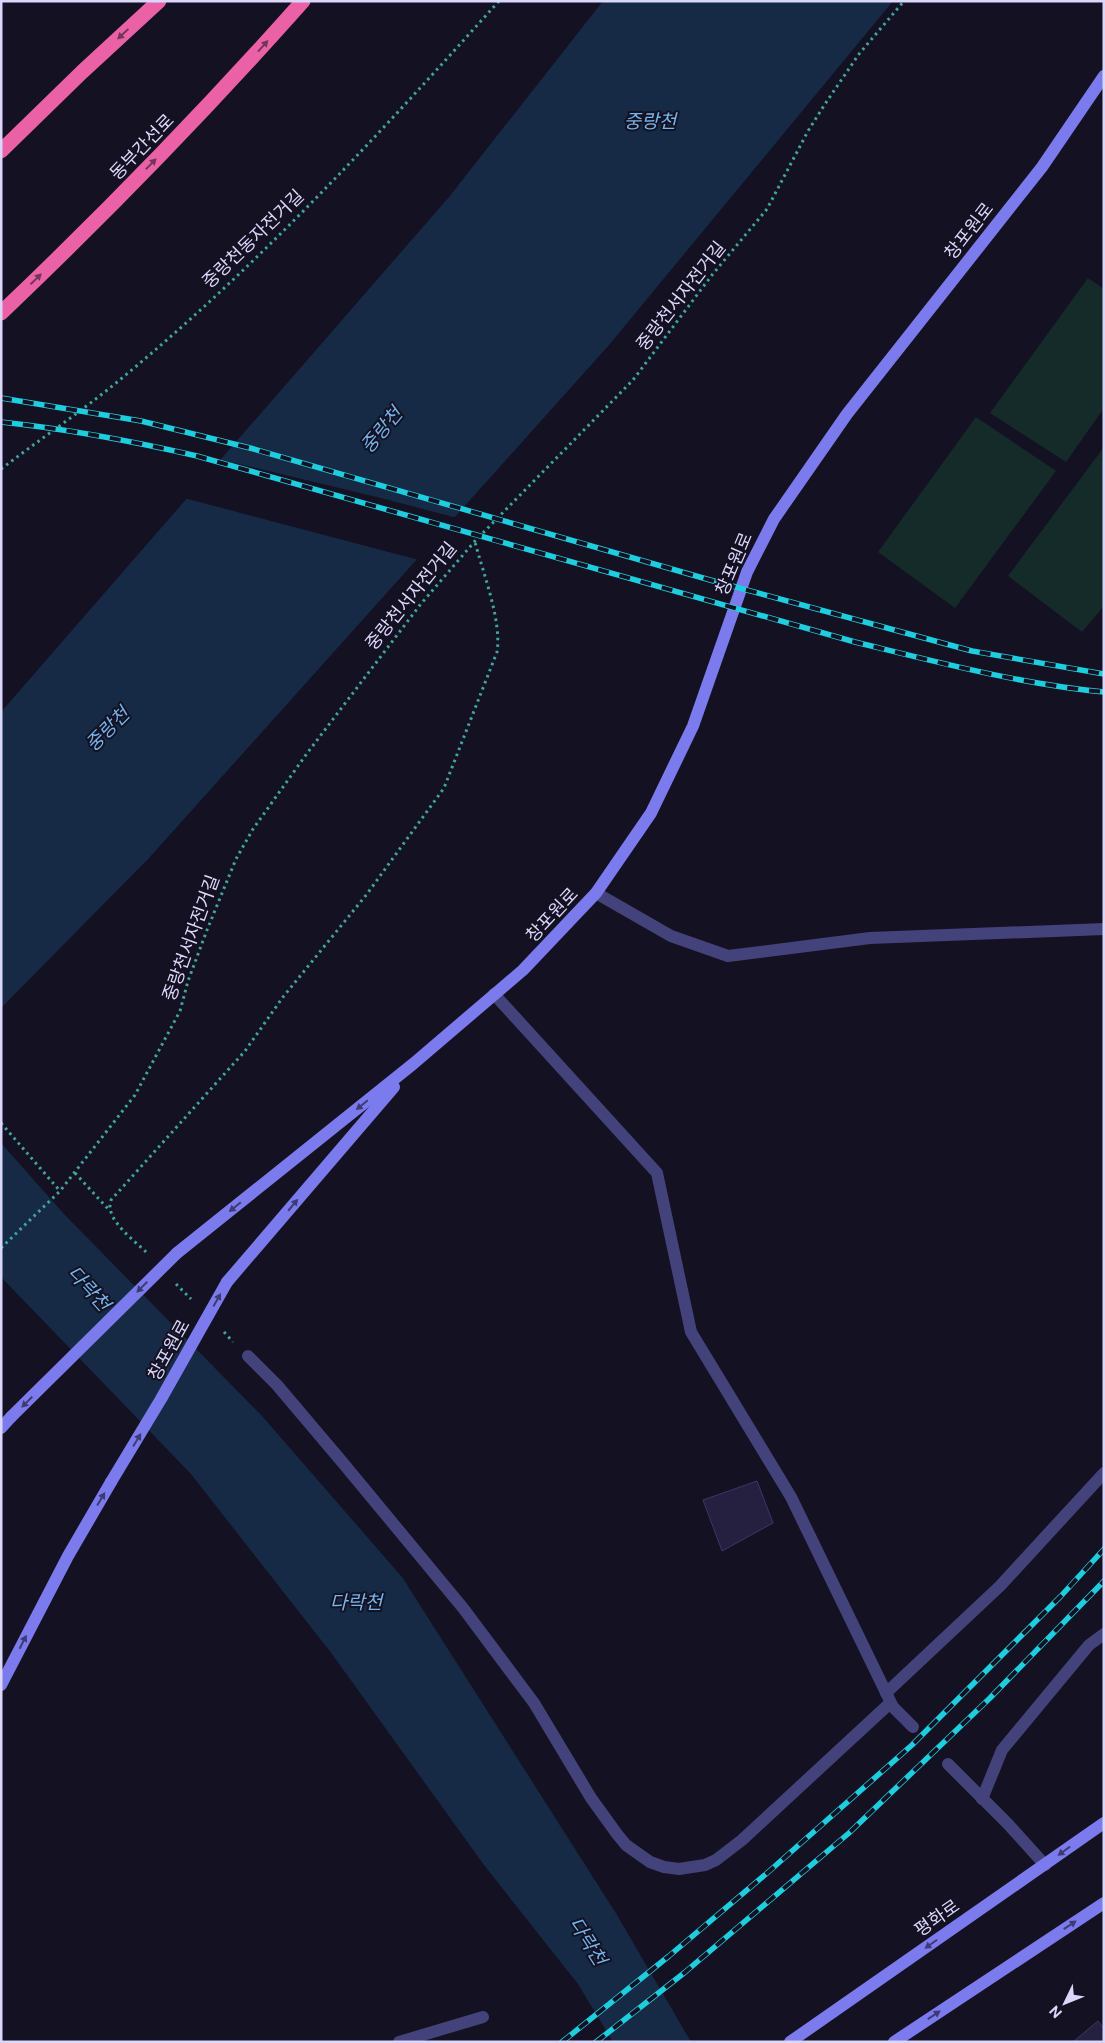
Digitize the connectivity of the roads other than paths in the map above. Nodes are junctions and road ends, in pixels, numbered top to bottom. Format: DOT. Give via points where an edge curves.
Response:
graph roads {
  1 [pos="159,1"];
  2 [pos="303,1"];
  3 [pos="1104,76"];
  4 [pos="1,151"];
  5 [pos="1,313"];
  6 [pos="596,893"];
  7 [pos="1104,929"];
  8 [pos="494,994"];
  9 [pos="414,1064"];
  10 [pos="248,1356"];
  11 [pos="1,1428"];
  12 [pos="1104,1473"];
  13 [pos="1104,1634"];
  14 [pos="1,1685"];
  15 [pos="886,1693"];
  16 [pos="893,1707"];
  17 [pos="913,1727"];
  18 [pos="948,1764"];
  19 [pos="982,1799"];
  20 [pos="1104,1823"];
  21 [pos="1045,1865"];
  22 [pos="1104,1903"];
  23 [pos="483,2017"];
  24 [pos="399,2042"];
  25 [pos="790,2042"];
  26 [pos="894,2042"];
  1 -- 4 [label="highway, one-way"];
  5 -- 2 [label="highway, 동부간선로, one-way" via="91,227 255,56"];
  3 -- 6 [label="street, 창포원로" via="1042,167 847,414 774,519 747,572 693,726 651,813"];
  6 -- 7 [label="lane" via="671,936 728,956 870,938"];
  6 -- 8 [label="street, 창포원로" via="523,970"];
  8 -- 9 [label="street, 창포원로"];
  8 -- 15 [label="lane" via="657,1173 691,1332 791,1497"];
  9 -- 11 [label="street, 창포원로, one-way, bridge" via="177,1253"];
  14 -- 9 [label="street, 창포원로, one-way, bridge" via="68,1556 227,1282"];
  10 -- 16 [label="lane" via="277,1385 463,1608 534,1703 591,1798 617,1834 626,1845 650,1862 679,1869 698,1867 716,1860 742,1840 888,1705"];
  12 -- 15 [label="lane" via="1000,1586"];
  13 -- 19 [label="lane" via="1090,1645 1002,1750"];
  15 -- 16 [label="lane"];
  16 -- 17 [label="lane"];
  18 -- 19 [label="lane"];
  19 -- 21 [label="lane"];
  20 -- 21 [label="street, 평화로, one-way"];
  21 -- 25 [label="street, 평화로, one-way"];
  26 -- 22 [label="street, one-way"];
  23 -- 24 [label="lane"];
}
